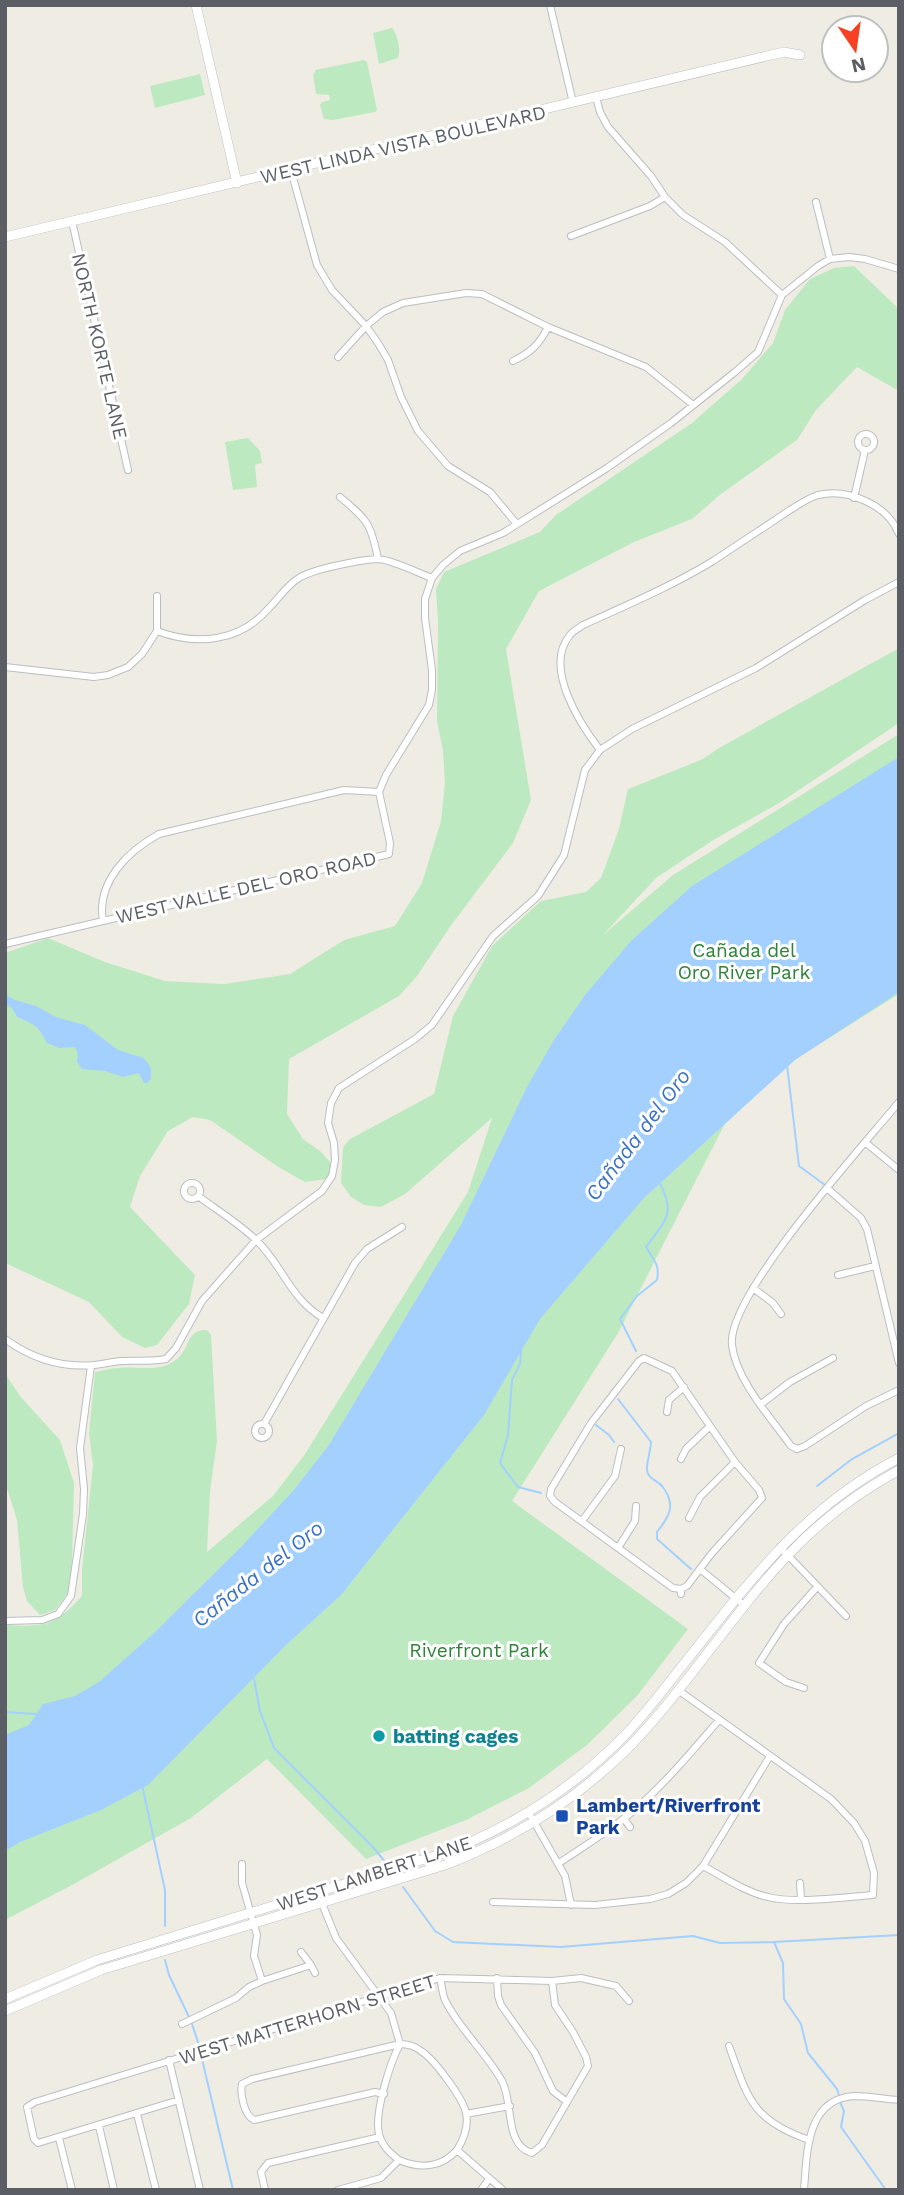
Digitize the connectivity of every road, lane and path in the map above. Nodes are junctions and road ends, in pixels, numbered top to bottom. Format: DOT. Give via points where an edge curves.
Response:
graph roads {
  1 [pos="196,5"];
  2 [pos="550,5"];
  3 [pos="800,55"];
  4 [pos="596,97"];
  5 [pos="573,103"];
  6 [pos="291,170"];
  7 [pos="237,183"];
  8 [pos="665,197"];
  9 [pos="816,202"];
  10 [pos="72,221"];
  11 [pos="571,236"];
  12 [pos="5,237"];
  13 [pos="830,259"];
  14 [pos="899,269"];
  15 [pos="782,295"];
  16 [pos="366,326"];
  17 [pos="548,327"];
  18 [pos="338,356"];
  19 [pos="513,361"];
  20 [pos="692,404"];
  21 [pos="865,450"];
  22 [pos="128,470"];
  23 [pos="341,497"];
  24 [pos="854,498"];
  25 [pos="516,523"];
  26 [pos="899,534"];
  27 [pos="378,559"];
  28 [pos="432,578"];
  29 [pos="899,582"];
  30 [pos="157,596"];
  31 [pos="157,631"];
  32 [pos="5,667"];
  33 [pos="600,750"];
  34 [pos="379,792"];
  35 [pos="103,921"];
  36 [pos="5,944"];
  37 [pos="899,1102"];
  38 [pos="866,1143"];
  39 [pos="899,1170"];
  40 [pos="828,1189"];
  41 [pos="198,1196"];
  42 [pos="402,1227"];
  43 [pos="256,1240"];
  44 [pos="875,1266"];
  45 [pos="838,1275"];
  46 [pos="753,1289"];
  47 [pos="781,1314"];
  48 [pos="323,1318"];
  49 [pos="5,1339"];
  50 [pos="833,1358"];
  51 [pos="899,1363"];
  52 [pos="91,1366"];
  53 [pos="684,1387"];
  54 [pos="899,1390"];
  55 [pos="761,1404"];
  56 [pos="667,1412"];
  57 [pos="264,1424"];
  58 [pos="710,1426"];
  59 [pos="621,1449"];
  60 [pos="797,1449"];
  61 [pos="797,1458"];
  62 [pos="899,1458"];
  63 [pos="681,1459"];
  64 [pos="735,1462"];
  65 [pos="899,1470"];
  66 [pos="636,1506"];
  67 [pos="689,1518"];
  68 [pos="582,1521"];
  69 [pos="780,1547"];
  70 [pos="618,1548"];
  71 [pos="788,1555"];
  72 [pos="700,1569"];
  73 [pos="817,1587"];
  74 [pos="737,1599"];
  75 [pos="745,1606"];
  76 [pos="846,1616"];
  77 [pos="5,1621"];
  78 [pos="804,1688"];
  79 [pos="678,1690"];
  80 [pos="719,1720"];
  81 [pos="770,1756"];
  82 [pos="528,1813"];
  83 [pos="624,1819"];
  84 [pos="534,1823"];
  85 [pos="630,1827"];
  86 [pos="559,1863"];
  87 [pos="242,1864"];
  88 [pos="703,1866"];
  89 [pos="800,1883"];
  90 [pos="318,1892"];
  91 [pos="801,1899"];
  92 [pos="493,1902"];
  93 [pos="321,1903"];
  94 [pos="571,1905"];
  95 [pos="250,1913"];
  96 [pos="254,1923"];
  97 [pos="301,1952"];
  98 [pos="311,1965"];
  99 [pos="315,1973"];
  100 [pos="440,1978"];
  101 [pos="49,1979"];
  102 [pos="497,1979"];
  103 [pos="262,1981"];
  104 [pos="552,1981"];
  105 [pos="379,1998"];
  106 [pos="5,1999"];
  107 [pos="629,2001"];
  108 [pos="5,2008"];
  109 [pos="182,2024"];
  110 [pos="400,2044"];
  111 [pos="729,2046"];
  112 [pos="169,2060"];
  113 [pos="384,2094"];
  114 [pos="178,2100"];
  115 [pos="899,2100"];
  116 [pos="567,2102"];
  117 [pos="510,2106"];
  118 [pos="138,2114"];
  119 [pos="466,2114"];
  120 [pos="99,2126"];
  121 [pos="380,2137"];
  122 [pos="59,2138"];
  123 [pos="808,2140"];
  124 [pos="457,2150"];
  125 [pos="399,2160"];
  126 [pos="489,2179"];
  127 [pos="72,2190"];
  128 [pos="114,2190"];
  129 [pos="156,2190"];
  130 [pos="200,2190"];
  131 [pos="265,2190"];
  132 [pos="338,2190"];
  133 [pos="481,2190"];
  134 [pos="503,2190"];
  135 [pos="804,2190"];
  1 -- 7 [label="main road"];
  2 -- 5 [label="street"];
  3 -- 4 [label="main road, WEST LINDA VISTA BOULEVARD" via="784,52"];
  4 -- 5 [label="main road, WEST LINDA VISTA BOULEVARD"];
  4 -- 8 [label="street" via="608,127"];
  5 -- 6 [label="main road, WEST LINDA VISTA BOULEVARD"];
  6 -- 7 [label="main road, WEST LINDA VISTA BOULEVARD"];
  6 -- 16 [label="street" via="317,265 332,290"];
  7 -- 10 [label="main road, WEST LINDA VISTA BOULEVARD"];
  8 -- 11 [label="street"];
  8 -- 15 [label="street" via="683,215 725,242"];
  9 -- 13 [label="street"];
  10 -- 12 [label="main road, WEST LINDA VISTA BOULEVARD"];
  10 -- 22 [label="street, NORTH KORTE LANE"];
  13 -- 14 [label="street" via="865,259"];
  13 -- 15 [label="street"];
  15 -- 20 [label="street" via="758,352"];
  16 -- 17 [label="street" via="403,303 466,293 500,301"];
  16 -- 18 [label="street"];
  16 -- 25 [label="street" via="432,450 448,466 490,492"];
  17 -- 19 [label="street" via="531,352"];
  17 -- 20 [label="street" via="646,368"];
  20 -- 25 [label="street" via="607,468"];
  21 -- 24 [label="street"];
  23 -- 27 [label="street" via="372,528"];
  24 -- 26 [label="street" via="878,508"];
  24 -- 33 [label="street" via="818,495 799,504 701,568 569,635 561,657 563,678 577,717"];
  25 -- 28 [label="street" via="460,551"];
  27 -- 28 [label="street"];
  27 -- 31 [label="street" via="299,578 253,625 232,635 189,640"];
  28 -- 34 [label="street" via="425,599 432,670 429,705"];
  29 -- 33 [label="street" via="756,668 632,729"];
  30 -- 31 [label="street"];
  31 -- 32 [label="street" via="128,667 108,676 78,677"];
  33 -- 43 [label="street" via="585,770 564,855 538,896 493,936 432,1025 340,1088 331,1102 328,1123 334,1143 332,1176 322,1191"];
  34 -- 35 [label="street" via="345,790 159,834 135,849 116,869 101,909"];
  34 -- 35 [label="street, WEST VALLE DEL ORO ROAD" via="389,854"];
  35 -- 36 [label="street, WEST VALLE DEL ORO ROAD"];
  37 -- 38 [label="street"];
  38 -- 39 [label="street"];
  38 -- 40 [label="street"];
  40 -- 44 [label="street" via="861,1218"];
  40 -- 46 [label="street"];
  41 -- 43 [label="street"];
  42 -- 48 [label="street" via="360,1256"];
  43 -- 48 [label="street" via="292,1292"];
  43 -- 52 [label="street" via="202,1301 166,1359"];
  44 -- 45 [label="street"];
  44 -- 51 [label="street"];
  46 -- 47 [label="street"];
  46 -- 55 [label="street" via="739,1311 731,1343 742,1376"];
  48 -- 57 [label="street"];
  49 -- 52 [label="street" via="38,1359"];
  50 -- 55 [label="street"];
  52 -- 77 [label="street" via="79,1448 83,1514 71,1596 58,1614 42,1620"];
  53 -- 56 [label="street" via="669,1400"];
  53 -- 58 [label="street"];
  53 -- 68 [label="street" via="672,1371 646,1357 591,1423 549,1497"];
  54 -- 60 [label="street"];
  55 -- 60 [label="street"];
  58 -- 63 [label="street"];
  58 -- 64 [label="street"];
  59 -- 68 [label="street" via="615,1476"];
  60 -- 61 [label="street"];
  62 -- 69 [label="main road, WEST LAMBERT LANE" via="831,1501"];
  64 -- 67 [label="street" via="700,1497"];
  64 -- 72 [label="street" via="764,1498"];
  65 -- 71 [label="main road, WEST LAMBERT LANE" via="844,1506"];
  66 -- 70 [label="street" via="635,1521"];
  68 -- 70 [label="street"];
  69 -- 71 [label="street"];
  69 -- 74 [label="main road, WEST LAMBERT LANE"];
  70 -- 72 [label="street" via="681,1592"];
  71 -- 73 [label="street"];
  71 -- 75 [label="main road, WEST LAMBERT LANE"];
  72 -- 74 [label="street"];
  73 -- 76 [label="street"];
  73 -- 78 [label="street" via="784,1624 759,1663"];
  74 -- 75 [label="street"];
  74 -- 82 [label="main road, WEST LAMBERT LANE" via="624,1736 574,1782"];
  75 -- 79 [label="main road, WEST LAMBERT LANE"];
  79 -- 80 [label="street"];
  79 -- 84 [label="main road, WEST LAMBERT LANE" via="614,1762"];
  80 -- 81 [label="street"];
  80 -- 83 [label="street" via="677,1769"];
  81 -- 88 [label="street"];
  81 -- 91 [label="street" via="831,1799 854,1823 865,1841 874,1873 873,1895"];
  82 -- 84 [label="street"];
  82 -- 90 [label="main road, WEST LAMBERT LANE" via="441,1854"];
  83 -- 85 [label="street"];
  83 -- 86 [label="street"];
  84 -- 86 [label="street"];
  84 -- 93 [label="main road, WEST LAMBERT LANE" via="457,1860"];
  86 -- 94 [label="street"];
  87 -- 95 [label="street"];
  88 -- 91 [label="street" via="770,1898"];
  88 -- 94 [label="street" via="668,1894"];
  89 -- 91 [label="street"];
  90 -- 93 [label="street"];
  90 -- 95 [label="main road, WEST LAMBERT LANE"];
  92 -- 94 [label="street"];
  93 -- 96 [label="main road, WEST LAMBERT LANE"];
  93 -- 105 [label="street" via="336,1938"];
  95 -- 96 [label="street"];
  95 -- 101 [label="main road, WEST LAMBERT LANE"];
  96 -- 103 [label="street" via="258,1938 254,1956"];
  96 -- 108 [label="main road, WEST LAMBERT LANE" via="88,1975"];
  97 -- 98 [label="street"];
  98 -- 99 [label="street"];
  98 -- 103 [label="street"];
  100 -- 102 [label="street, WEST MATTERHORN STREET"];
  100 -- 105 [label="street, WEST MATTERHORN STREET"];
  100 -- 117 [label="street" via="446,2001 499,2076"];
  101 -- 106 [label="main road, WEST LAMBERT LANE"];
  101 -- 108 [label="main road" via="42,1988"];
  102 -- 104 [label="street, WEST MATTERHORN STREET"];
  102 -- 116 [label="street" via="501,2005 535,2053 553,2091"];
  103 -- 109 [label="street"];
  104 -- 107 [label="street, WEST MATTERHORN STREET" via="597,1980 616,1986"];
  104 -- 116 [label="street" via="555,2005 588,2061"];
  105 -- 110 [label="street" via="391,2013"];
  105 -- 112 [label="street, WEST MATTERHORN STREET"];
  110 -- 113 [label="street"];
  110 -- 113 [label="street" via="246,2080 241,2089 251,2120 375,2092"];
  110 -- 119 [label="street" via="428,2056"];
  111 -- 123 [label="street" via="745,2090 763,2117"];
  112 -- 114 [label="street"];
  112 -- 122 [label="street, WEST MATTERHORN STREET" via="27,2107 35,2141"];
  113 -- 121 [label="street"];
  114 -- 118 [label="street"];
  114 -- 130 [label="street"];
  115 -- 123 [label="street" via="839,2099 815,2120"];
  116 -- 117 [label="street" via="532,2153 513,2136"];
  117 -- 119 [label="street"];
  118 -- 120 [label="street"];
  118 -- 129 [label="street"];
  119 -- 124 [label="street"];
  120 -- 122 [label="street"];
  120 -- 128 [label="street"];
  121 -- 125 [label="street"];
  121 -- 131 [label="street" via="268,2163 261,2172"];
  122 -- 127 [label="street"];
  123 -- 135 [label="street"];
  124 -- 125 [label="street" via="447,2160 430,2165"];
  124 -- 126 [label="street"];
  125 -- 132 [label="street" via="381,2178"];
  126 -- 133 [label="street"];
  126 -- 134 [label="street"];
}
